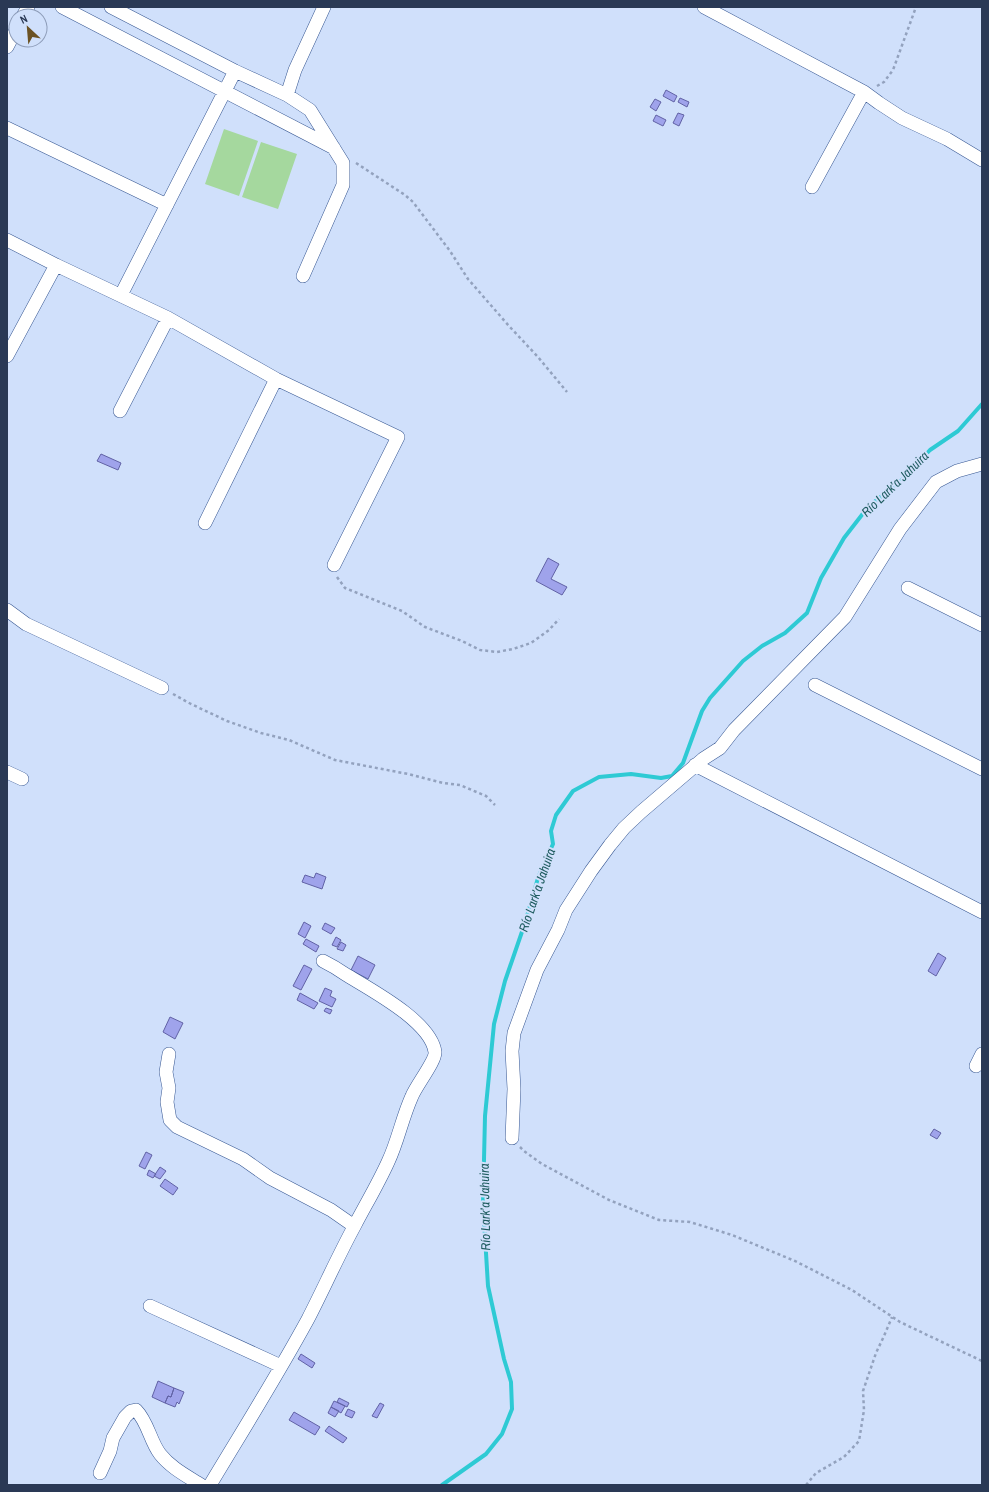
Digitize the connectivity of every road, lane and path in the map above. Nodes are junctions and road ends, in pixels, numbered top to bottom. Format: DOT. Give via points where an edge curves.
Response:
graph roads {
  1 [pos="62,7"];
  2 [pos="111,7"];
  3 [pos="324,7"];
  4 [pos="704,7"];
  5 [pos="916,7"];
  6 [pos="235,71"];
  7 [pos="224,92"];
  8 [pos="864,92"];
  9 [pos="287,95"];
  10 [pos="7,128"];
  11 [pos="336,149"];
  12 [pos="982,160"];
  13 [pos="812,187"];
  14 [pos="167,205"];
  15 [pos="7,240"];
  16 [pos="56,265"];
  17 [pos="303,276"];
  18 [pos="121,295"];
  19 [pos="168,318"];
  20 [pos="7,356"];
  21 [pos="276,379"];
  22 [pos="568,392"];
  23 [pos="120,411"];
  24 [pos="982,464"];
  25 [pos="205,524"];
  26 [pos="334,566"];
  27 [pos="908,588"];
  28 [pos="7,610"];
  29 [pos="559,619"];
  30 [pos="982,625"];
  31 [pos="815,685"];
  32 [pos="162,688"];
  33 [pos="695,765"];
  34 [pos="982,769"];
  35 [pos="7,772"];
  36 [pos="22,779"];
  37 [pos="495,805"];
  38 [pos="982,912"];
  39 [pos="323,961"];
  40 [pos="170,1054"];
  41 [pos="982,1054"];
  42 [pos="976,1066"];
  43 [pos="512,1138"];
  44 [pos="354,1226"];
  45 [pos="150,1306"];
  46 [pos="892,1317"];
  47 [pos="982,1362"];
  48 [pos="281,1366"];
  49 [pos="100,1473"];
  50 [pos="200,1485"];
  51 [pos="210,1485"];
  52 [pos="806,1485"];
  1 -- 7 [label="street"];
  2 -- 6 [label="street"];
  3 -- 9 [label="street" via="295,70"];
  4 -- 8 [label="street"];
  5 -- 8 [label="path" via="893,70 884,82"];
  6 -- 7 [label="street"];
  6 -- 9 [label="street"];
  7 -- 11 [label="street"];
  7 -- 14 [label="street"];
  8 -- 12 [label="street" via="902,118 947,139"];
  8 -- 13 [label="street"];
  9 -- 11 [label="street" via="310,110"];
  10 -- 14 [label="street"];
  11 -- 17 [label="street" via="343,163 343,185"];
  11 -- 22 [label="path" via="413,202 468,279"];
  14 -- 18 [label="street"];
  15 -- 16 [label="street"];
  16 -- 18 [label="street"];
  16 -- 20 [label="street"];
  18 -- 19 [label="street"];
  19 -- 21 [label="street"];
  19 -- 23 [label="street"];
  21 -- 25 [label="street"];
  21 -- 26 [label="street" via="398,437"];
  24 -- 33 [label="street" via="957,471 936,482 900,529 845,617 734,730 720,748"];
  26 -- 29 [label="path" via="345,588 402,611 425,627 480,650 497,652 531,643"];
  27 -- 30 [label="street"];
  28 -- 32 [label="street" via="26,624"];
  31 -- 34 [label="street"];
  32 -- 37 [label="path" via="228,721 289,740 335,760 460,785 486,796"];
  33 -- 38 [label="street"];
  33 -- 43 [label="street" via="624,828 591,871 566,910 537,970 514,1033"];
  35 -- 36 [label="street"];
  39 -- 44 [label="street" via="412,1018 436,1052 435,1059 406,1109 388,1162"];
  40 -- 44 [label="street" via="166,1072 169,1088 167,1102 170,1120 177,1127 243,1159 270,1178 331,1210"];
  41 -- 42 [label="street"];
  43 -- 46 [label="path" via="542,1164 609,1200 659,1220 690,1222 732,1235 795,1261 852,1290"];
  44 -- 48 [label="street"];
  45 -- 48 [label="street"];
  46 -- 47 [label="path"];
  46 -- 52 [label="path" via="863,1391 864,1410 859,1441 844,1457 816,1473"];
  48 -- 51 [label="street"];
  49 -- 50 [label="street" via="113,1438 125,1417 136,1410 142,1416 160,1454"];
}
